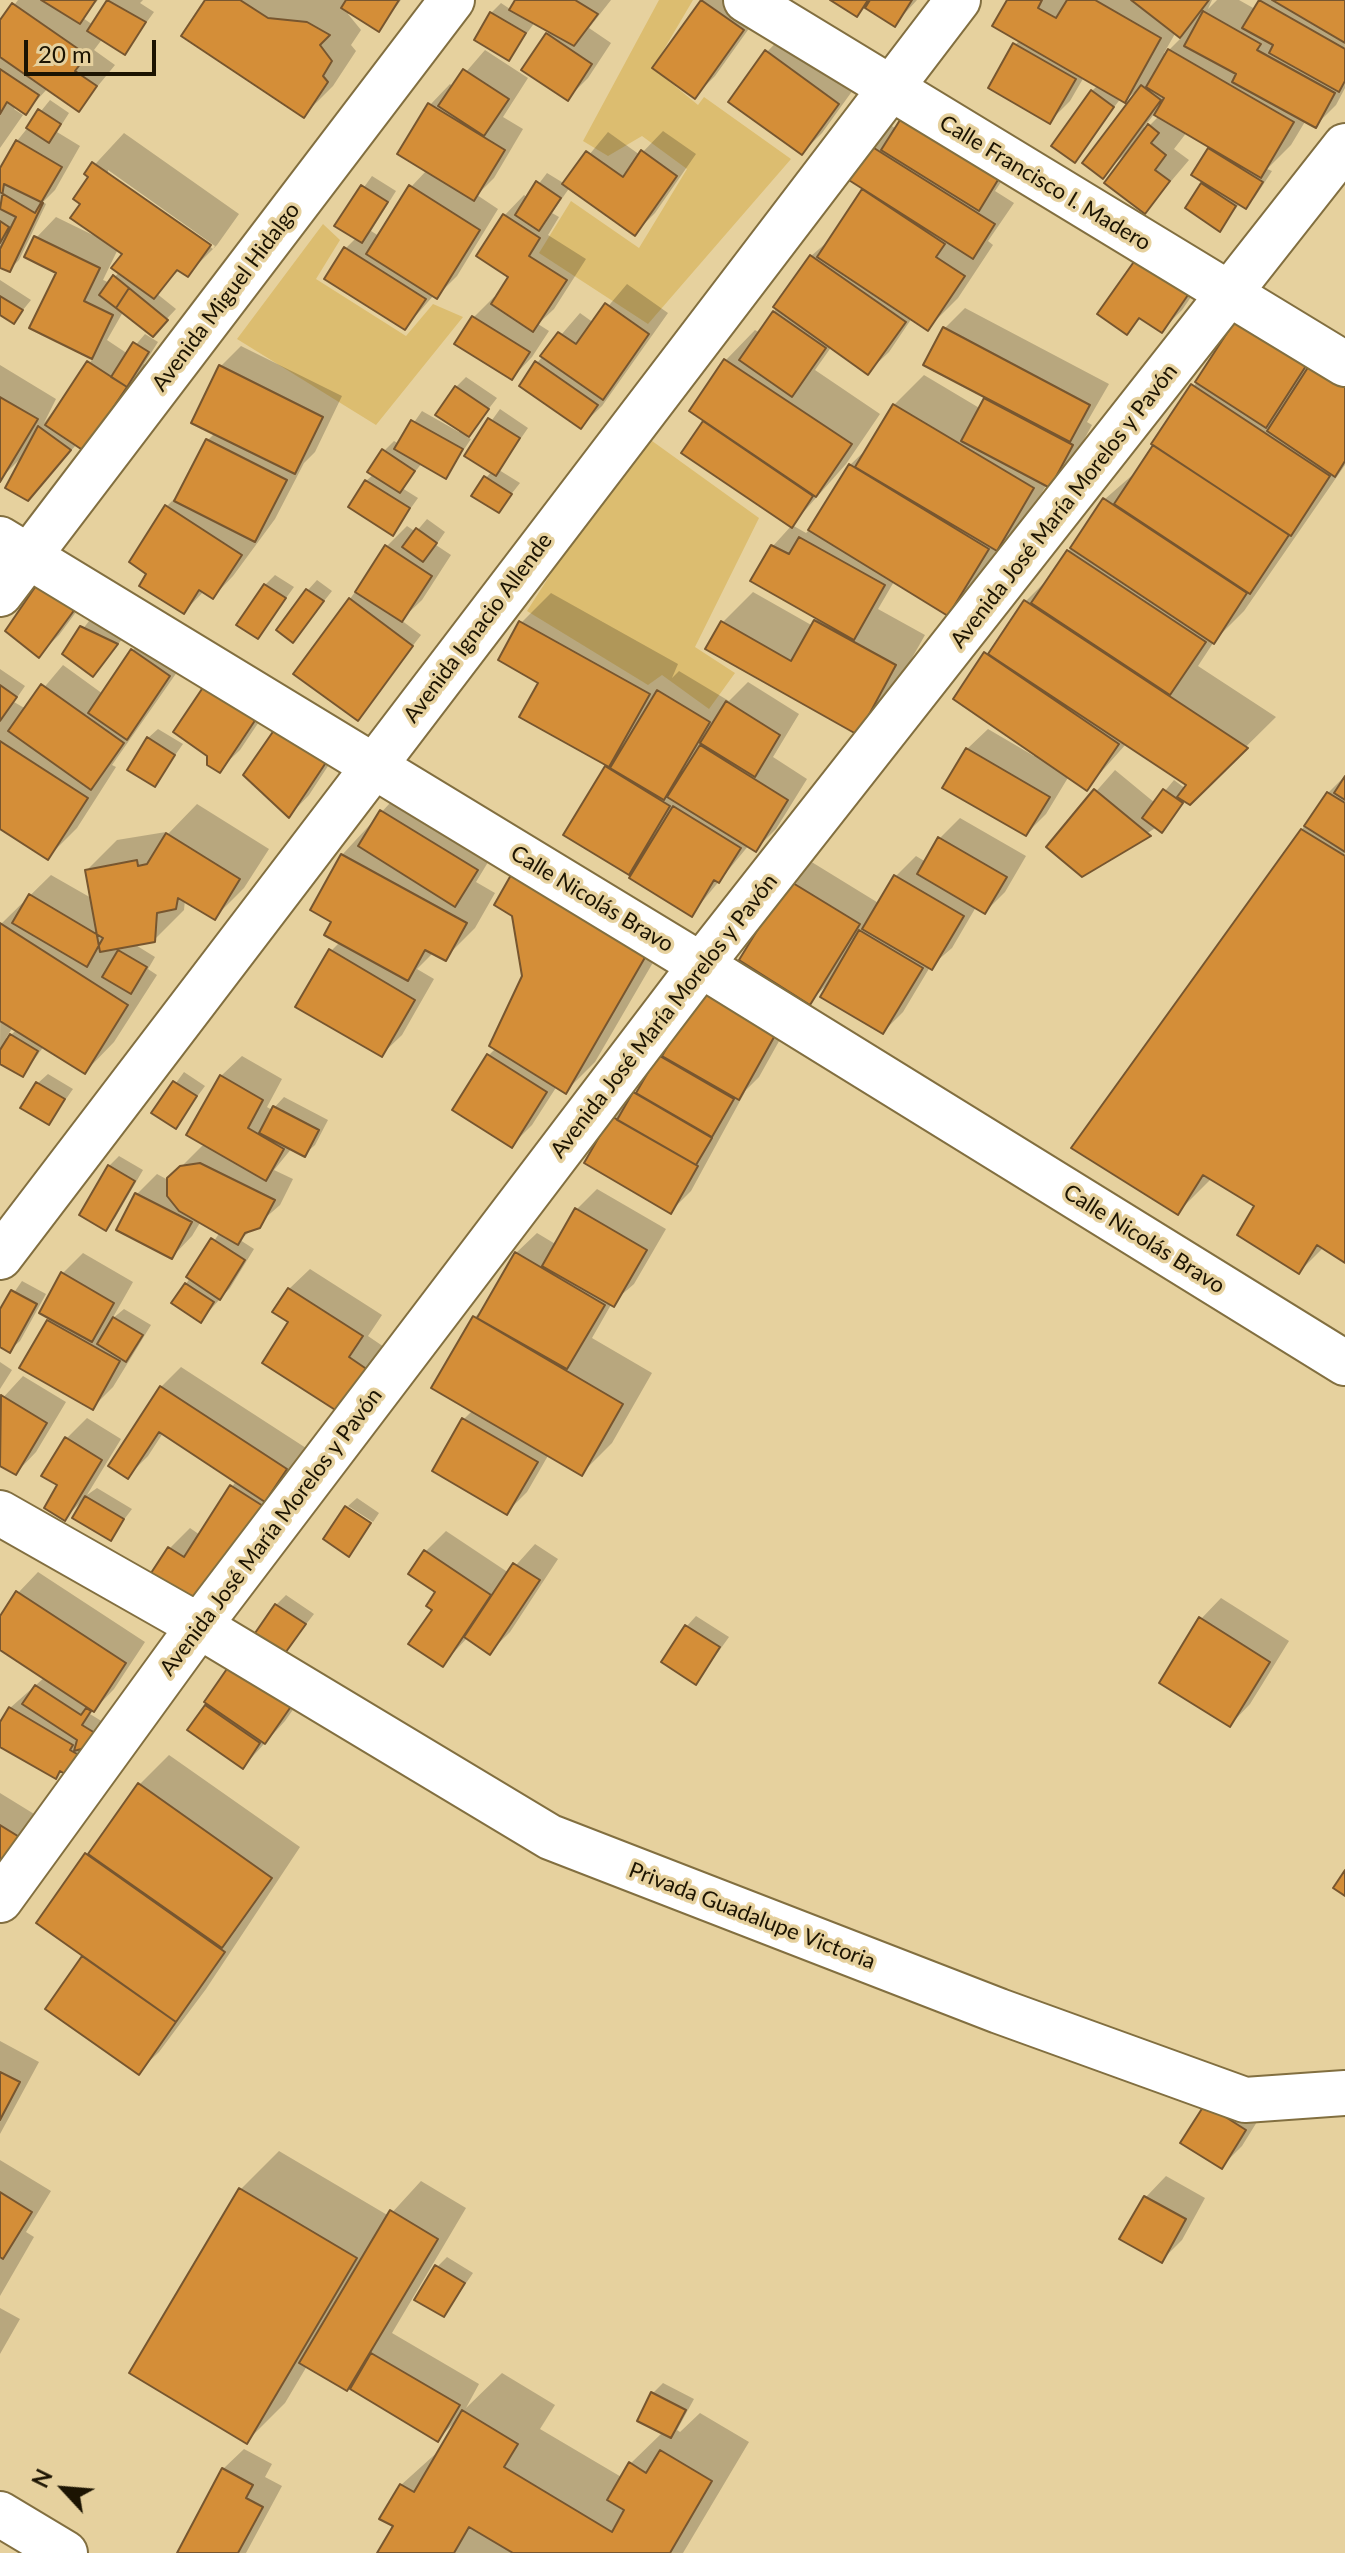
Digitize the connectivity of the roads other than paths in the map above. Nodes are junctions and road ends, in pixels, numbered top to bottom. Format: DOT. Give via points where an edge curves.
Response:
graph roads {
  1 [pos="452,0"];
  2 [pos="746,0"];
  3 [pos="958,0"];
  4 [pos="890,89"];
  5 [pos="1345,146"];
  6 [pos="1230,296"];
  7 [pos="1345,364"];
  8 [pos="14,548"];
  9 [pos="0,594"];
  10 [pos="372,766"];
  11 [pos="701,965"];
  12 [pos="0,1257"];
  13 [pos="1345,1363"];
  14 [pos="0,1513"];
  15 [pos="199,1626"];
  16 [pos="0,1900"];
  17 [pos="1345,2093"];
  18 [pos="0,2514"];
  19 [pos="65,2553"];
  1 -- 8 [label="street, Avenida Miguel Hidalgo"];
  2 -- 4 [label="street, Calle Francisco I. Madero"];
  3 -- 4 [label="street, Avenida Ignacio Allende"];
  4 -- 6 [label="street, Calle Francisco I. Madero"];
  4 -- 10 [label="street, Avenida Ignacio Allende"];
  5 -- 6 [label="street, Avenida José María Morelos y Pavón"];
  6 -- 7 [label="street, Calle Francisco I. Madero"];
  6 -- 11 [label="street, Avenida José María Morelos y Pavón"];
  8 -- 9 [label="street, Avenida Miguel Hidalgo"];
  8 -- 10 [label="street, Calle Nicolás Bravo"];
  10 -- 11 [label="street, Calle Nicolás Bravo"];
  10 -- 12 [label="street, Avenida Ignacio Allende"];
  11 -- 13 [label="street, Calle Nicolás Bravo"];
  11 -- 15 [label="street, Avenida José María Morelos y Pavón"];
  14 -- 15 [label="street, Privada Guadalupe Victoria"];
  15 -- 16 [label="street, Avenida José María Morelos y Pavón"];
  15 -- 17 [label="street, Privada Guadalupe Victoria" via="550,1837 1245,2100"];
  18 -- 19 [label="street"];
}
